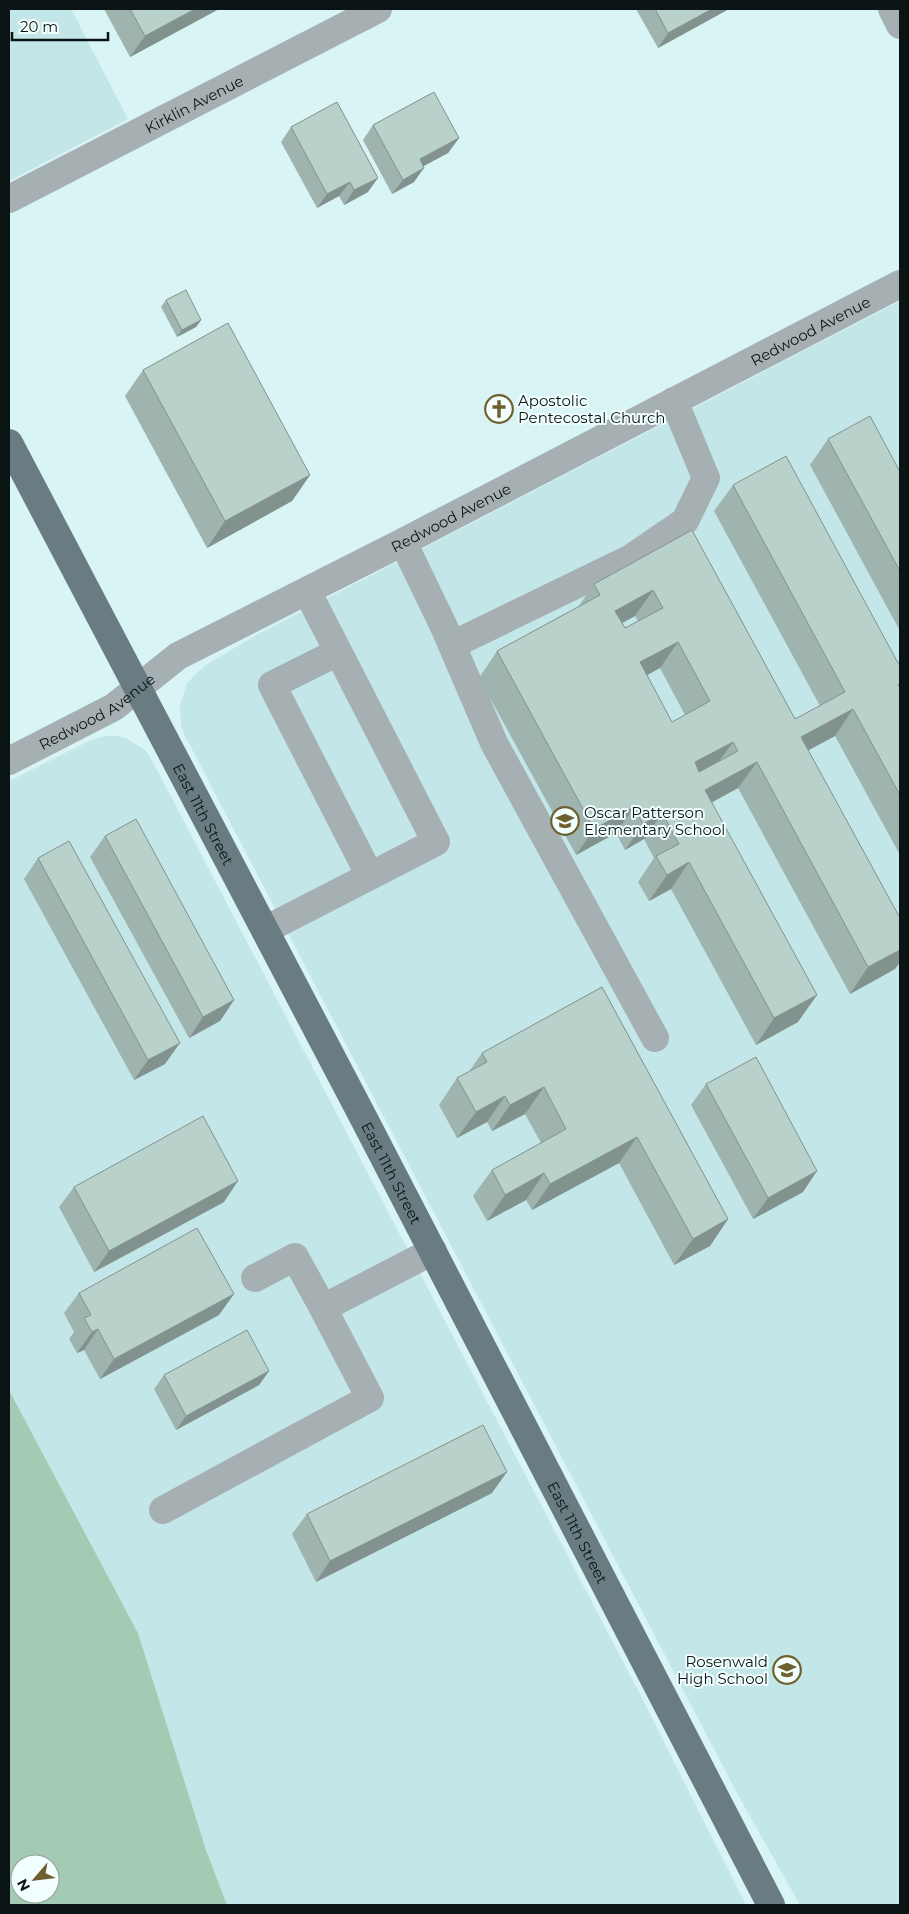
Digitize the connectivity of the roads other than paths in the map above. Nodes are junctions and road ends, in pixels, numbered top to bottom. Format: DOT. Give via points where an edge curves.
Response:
graph roads {
  1 [pos="378,9"];
  2 [pos="892,9"];
  3 [pos="900,25"];
  4 [pos="9,199"];
  5 [pos="900,284"];
  6 [pos="674,401"];
  7 [pos="9,443"];
  8 [pos="403,542"];
  9 [pos="307,591"];
  10 [pos="452,646"];
  11 [pos="338,652"];
  12 [pos="137,688"];
  13 [pos="9,761"];
  14 [pos="370,876"];
  15 [pos="265,930"];
  16 [pos="655,1038"];
  17 [pos="432,1251"];
  18 [pos="255,1278"];
  19 [pos="323,1308"];
  20 [pos="163,1510"];
  21 [pos="771,1905"];
  1 -- 4 [label="street, Kirklin Avenue"];
  2 -- 3 [label="street"];
  5 -- 6 [label="street, Redwood Avenue"];
  6 -- 8 [label="street, Redwood Avenue"];
  6 -- 10 [label="street" via="706,478 685,521 631,558"];
  7 -- 12 [label="main road, East 11th Street"];
  8 -- 9 [label="street, Redwood Avenue"];
  8 -- 10 [label="street"];
  9 -- 11 [label="street"];
  9 -- 12 [label="street, Redwood Avenue" via="178,656"];
  10 -- 16 [label="street" via="494,744"];
  11 -- 14 [label="street" via="436,842"];
  11 -- 14 [label="street" via="272,685"];
  12 -- 13 [label="street, Redwood Avenue" via="114,707"];
  12 -- 15 [label="main road, East 11th Street"];
  14 -- 15 [label="street"];
  15 -- 17 [label="main road, East 11th Street"];
  17 -- 19 [label="street"];
  17 -- 21 [label="main road, East 11th Street"];
  18 -- 19 [label="street" via="295,1257"];
  19 -- 20 [label="street" via="370,1398"];
}
